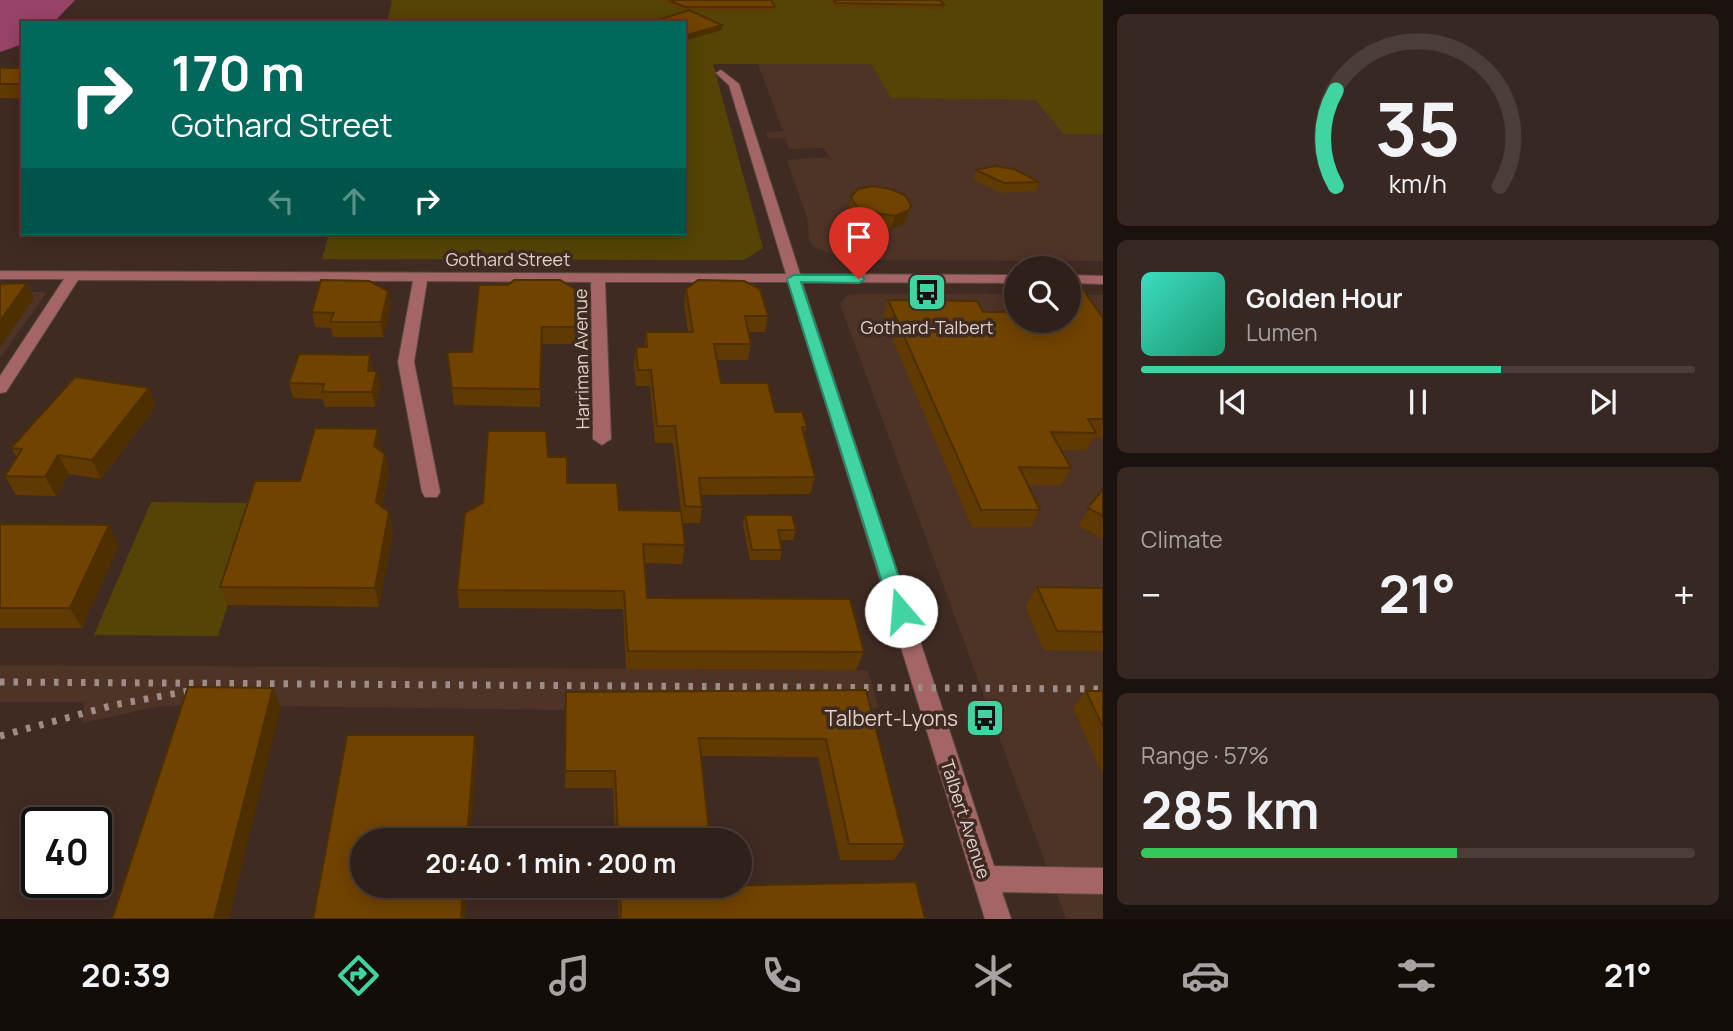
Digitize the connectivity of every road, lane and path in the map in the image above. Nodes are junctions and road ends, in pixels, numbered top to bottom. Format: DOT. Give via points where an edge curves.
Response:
graph roads {
  1 [pos="721,73"];
  2 [pos="0,275"];
  3 [pos="74,275"];
  4 [pos="420,279"];
  5 [pos="598,279"];
  6 [pos="794,279"];
  7 [pos="1004,279"];
  8 [pos="1081,279"];
  9 [pos="1103,279"];
  10 [pos="0,388"];
  11 [pos="601,439"];
  12 [pos="430,492"];
  13 [pos="985,879"];
  14 [pos="1103,881"];
  15 [pos="998,919"];
  1 -- 6 [label="street, Talbert Avenue" via="734,84"];
  2 -- 3 [label="street, Gothard Street"];
  3 -- 4 [label="street, Gothard Street"];
  3 -- 10 [label="street"];
  4 -- 5 [label="street, Gothard Street"];
  4 -- 12 [label="street" via="406,362"];
  5 -- 6 [label="street, Gothard Street"];
  5 -- 11 [label="street, Harriman Avenue"];
  6 -- 7 [label="street, Gothard Street"];
  6 -- 13 [label="street, Talbert Avenue"];
  8 -- 9 [label="street"];
  13 -- 14 [label="street"];
  13 -- 15 [label="street, Talbert Avenue"];
}
